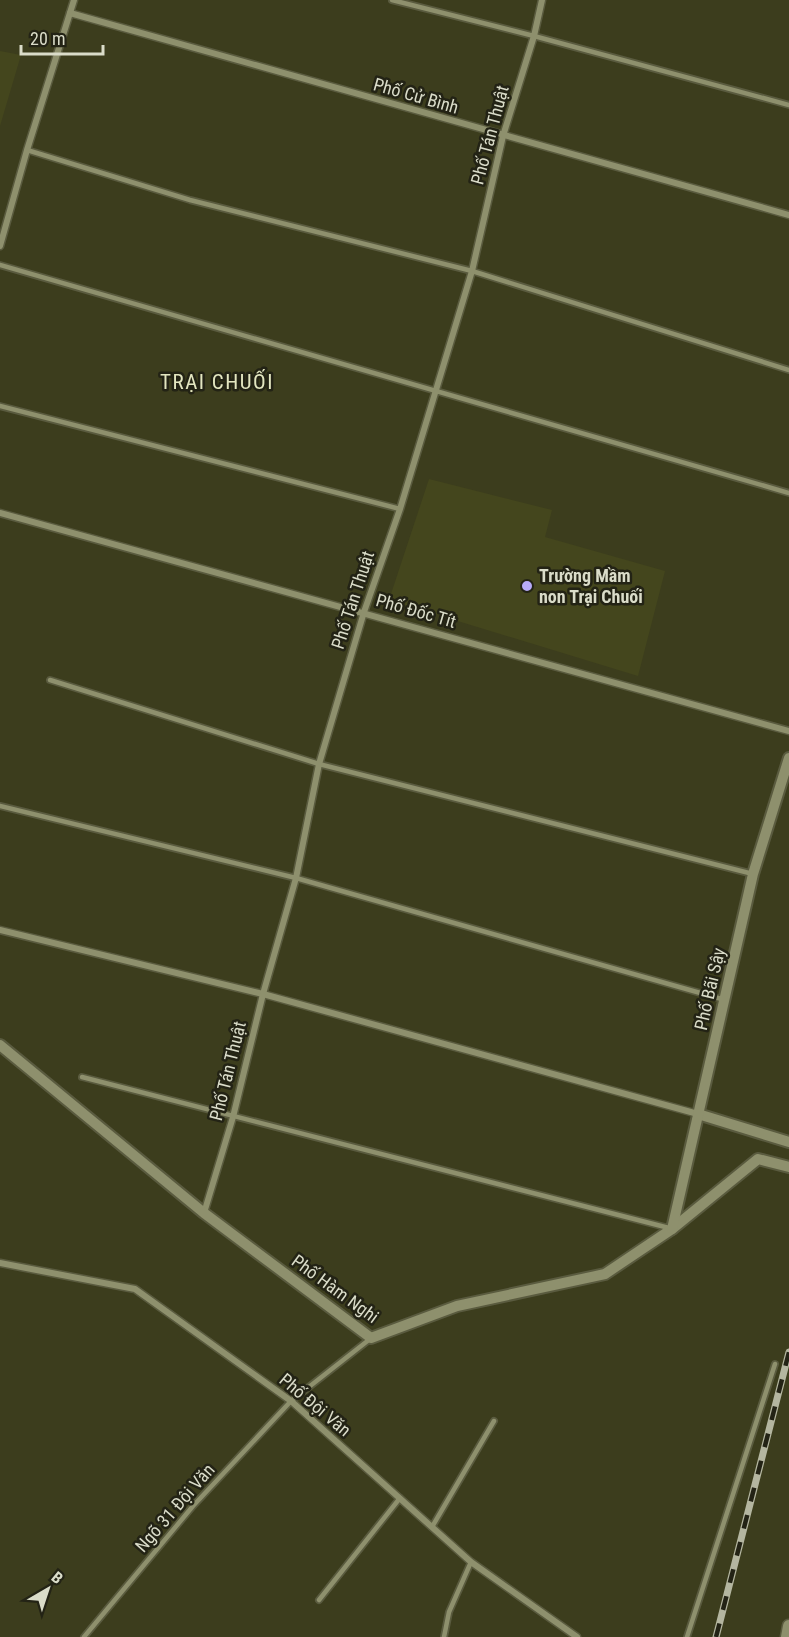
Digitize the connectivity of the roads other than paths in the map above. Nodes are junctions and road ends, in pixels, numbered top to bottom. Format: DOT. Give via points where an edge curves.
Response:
graph roads {
  1 [pos="74,0"];
  2 [pos="392,0"];
  3 [pos="542,0"];
  4 [pos="70,13"];
  5 [pos="534,36"];
  6 [pos="789,105"];
  7 [pos="503,136"];
  8 [pos="27,150"];
  9 [pos="789,215"];
  10 [pos="0,246"];
  11 [pos="0,265"];
  12 [pos="472,271"];
  13 [pos="789,370"];
  14 [pos="435,390"];
  15 [pos="0,406"];
  16 [pos="789,493"];
  17 [pos="400,509"];
  18 [pos="0,513"];
  19 [pos="364,612"];
  20 [pos="50,680"];
  21 [pos="789,731"];
  22 [pos="789,758"];
  23 [pos="320,764"];
  24 [pos="0,806"];
  25 [pos="753,874"];
  26 [pos="296,878"];
  27 [pos="0,930"];
  28 [pos="263,994"];
  29 [pos="725,1000"];
  30 [pos="0,1045"];
  31 [pos="82,1077"];
  32 [pos="698,1114"];
  33 [pos="233,1117"];
  34 [pos="789,1142"];
  35 [pos="789,1167"];
  36 [pos="204,1213"];
  37 [pos="672,1229"];
  38 [pos="0,1263"];
  39 [pos="371,1338"];
  40 [pos="775,1364"];
  41 [pos="291,1401"];
  42 [pos="494,1421"];
  43 [pos="400,1498"];
  44 [pos="432,1527"];
  45 [pos="471,1562"];
  46 [pos="319,1600"];
  47 [pos="789,1628"];
  48 [pos="84,1637"];
  49 [pos="444,1637"];
  50 [pos="577,1637"];
  51 [pos="687,1637"];
  52 [pos="786,1637"];
  1 -- 4 [label="street"];
  2 -- 5 [label="lane"];
  3 -- 5 [label="street, Phố Tán Thuật"];
  4 -- 7 [label="street, Phố Cử Bình"];
  4 -- 8 [label="street"];
  5 -- 6 [label="lane"];
  5 -- 7 [label="street, Phố Tán Thuật"];
  7 -- 9 [label="street, Phố Cử Bình"];
  7 -- 12 [label="street, Phố Tán Thuật"];
  8 -- 10 [label="street"];
  8 -- 12 [label="lane" via="190,200"];
  11 -- 14 [label="lane"];
  12 -- 13 [label="lane"];
  12 -- 14 [label="street, Phố Tán Thuật"];
  14 -- 16 [label="lane"];
  14 -- 17 [label="street, Phố Tán Thuật"];
  15 -- 17 [label="lane"];
  17 -- 19 [label="street, Phố Tán Thuật"];
  18 -- 19 [label="street, Phố Đốc Tít"];
  19 -- 21 [label="street, Phố Đốc Tít"];
  19 -- 23 [label="street, Phố Tán Thuật"];
  20 -- 23 [label="lane"];
  22 -- 25 [label="street, Phố Bãi Sậy"];
  23 -- 25 [label="lane"];
  23 -- 26 [label="street, Phố Tán Thuật"];
  24 -- 26 [label="lane"];
  25 -- 29 [label="street, Phố Bãi Sậy"];
  26 -- 28 [label="street, Phố Tán Thuật"];
  26 -- 29 [label="lane"];
  27 -- 28 [label="street"];
  28 -- 32 [label="street"];
  28 -- 33 [label="street, Phố Tán Thuật"];
  29 -- 32 [label="street, Phố Bãi Sậy"];
  30 -- 36 [label="street, Phố Hàm Nghi"];
  31 -- 33 [label="lane"];
  32 -- 34 [label="street"];
  32 -- 37 [label="street, Phố Bãi Sậy"];
  33 -- 36 [label="street, Phố Tán Thuật"];
  33 -- 37 [label="lane"];
  35 -- 37 [label="street, Phố Hàm Nghi" via="758,1159"];
  36 -- 39 [label="street, Phố Hàm Nghi"];
  37 -- 39 [label="street, Phố Hàm Nghi" via="604,1274 457,1306"];
  38 -- 41 [label="street, Phố Đội Văn" via="135,1289"];
  39 -- 41 [label="lane, Ngõ 31 Đội Văn"];
  40 -- 51 [label="lane"];
  41 -- 43 [label="street, Phố Đội Văn"];
  41 -- 48 [label="lane, Ngõ 31 Đội Văn" via="193,1506"];
  42 -- 44 [label="lane"];
  43 -- 44 [label="street, Phố Đội Văn"];
  43 -- 46 [label="lane"];
  44 -- 45 [label="street, Phố Đội Văn"];
  45 -- 49 [label="lane" via="449,1612"];
  45 -- 50 [label="street, Phố Đội Văn"];
  47 -- 52 [label="main road"];
}
